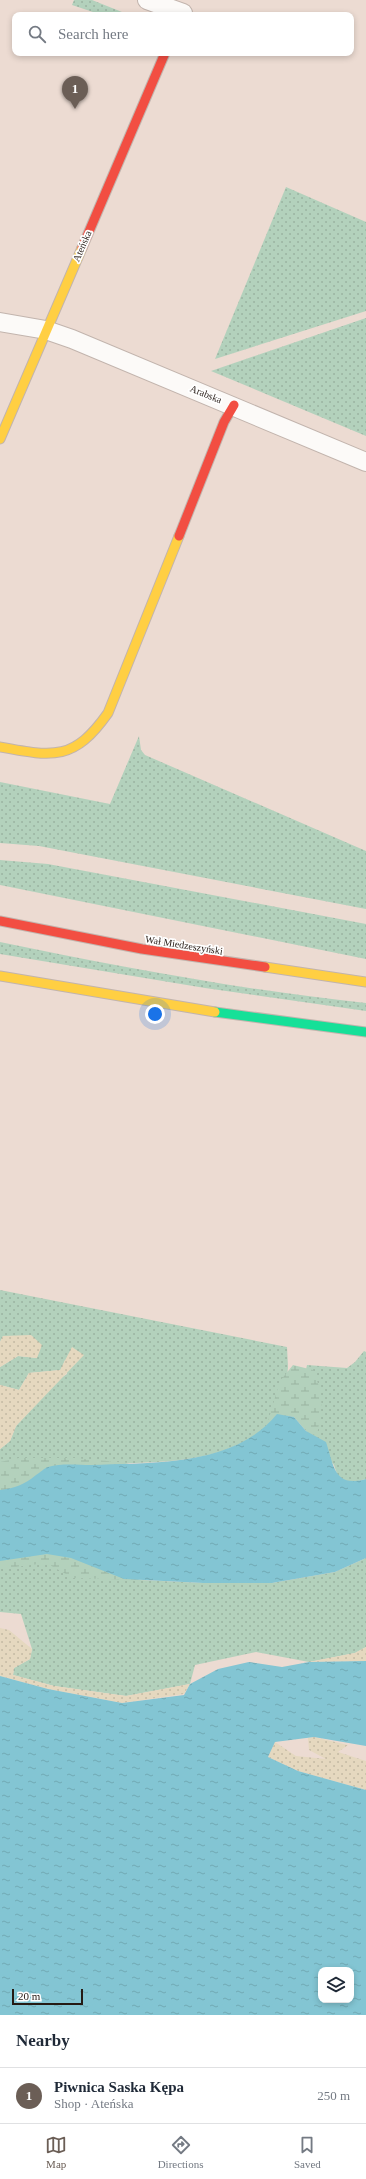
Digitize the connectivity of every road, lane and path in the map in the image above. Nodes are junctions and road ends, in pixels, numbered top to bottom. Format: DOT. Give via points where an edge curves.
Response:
graph roads {
  1 [pos="147,0"];
  2 [pos="184,9"];
  3 [pos="164,56"];
  4 [pos="0,322"];
  5 [pos="46,330"];
  6 [pos="234,405"];
  7 [pos="0,439"];
  8 [pos="366,462"];
  9 [pos="0,747"];
  10 [pos="0,921"];
  11 [pos="0,976"];
  12 [pos="366,982"];
  13 [pos="366,1032"];
  1 -- 2 [label="street"];
  3 -- 5 [label="street, Ateńska"];
  4 -- 5 [label="street, Arabska"];
  5 -- 6 [label="street, Arabska"];
  5 -- 7 [label="street, Ateńska"];
  6 -- 8 [label="street, Arabska"];
  6 -- 9 [label="street" via="224,422 108,713 97,730 86,742 71,751 55,754"];
  10 -- 12 [label="street, Wał Miedzeszyński" via="142,949"];
  11 -- 13 [label="street" via="216,1012"];
}
